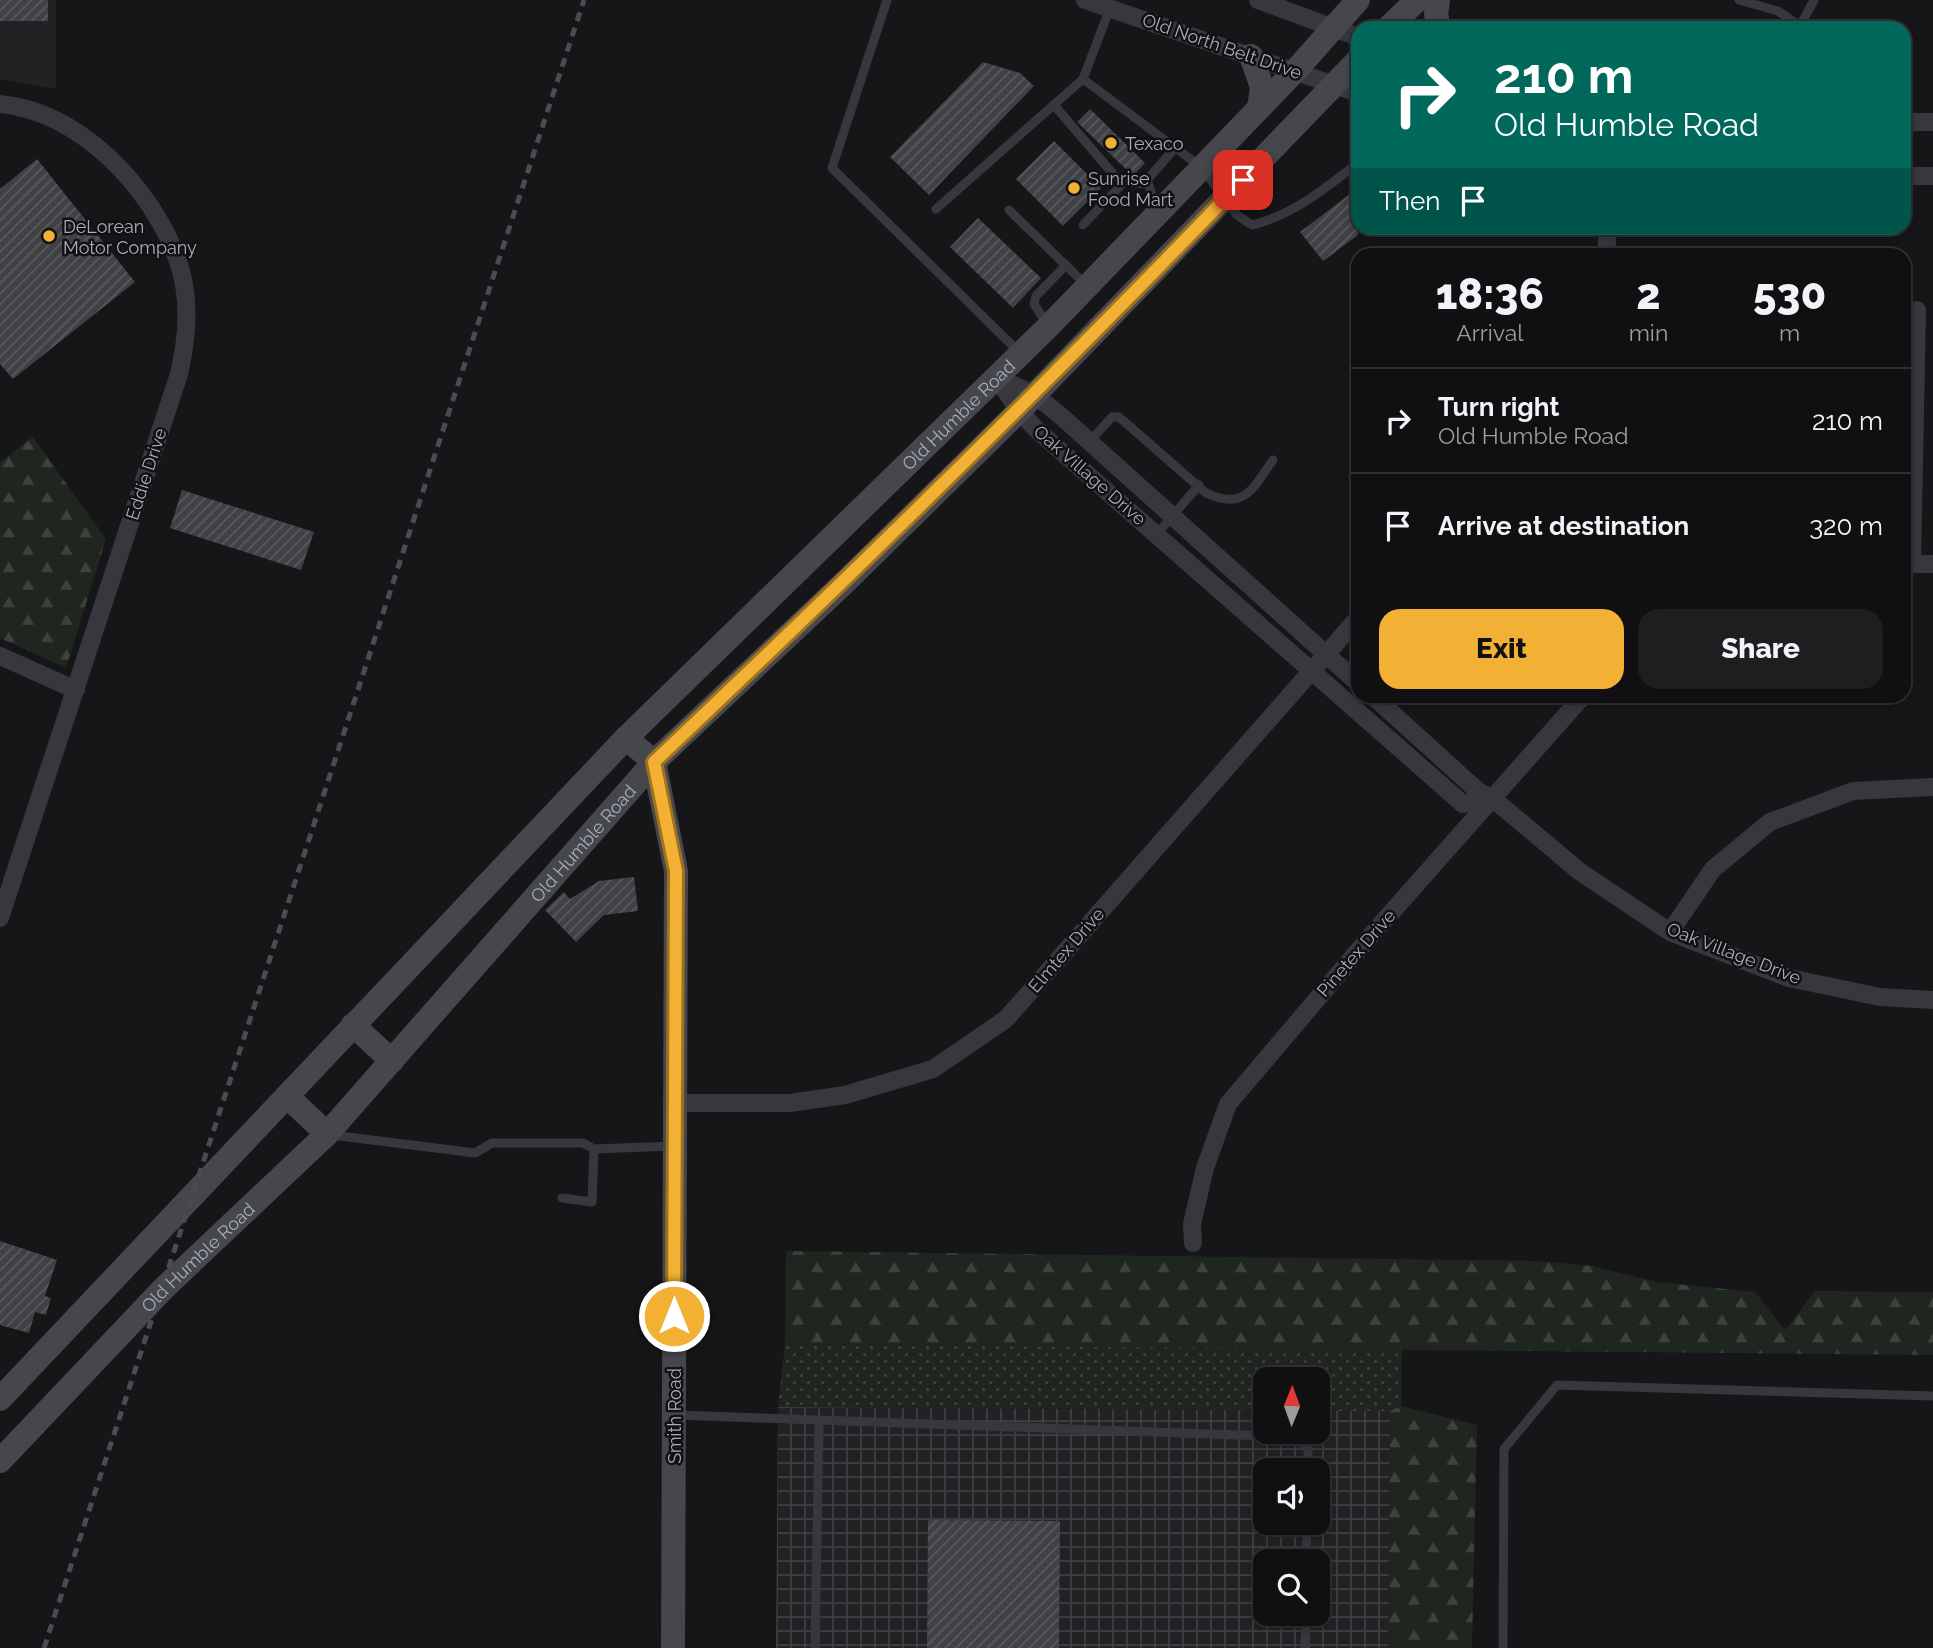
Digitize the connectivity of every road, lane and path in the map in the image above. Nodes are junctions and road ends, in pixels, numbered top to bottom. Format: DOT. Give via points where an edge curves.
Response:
graph roads {
  1 [pos="887,0"];
  2 [pos="1085,0"];
  3 [pos="1258,0"];
  4 [pos="1358,0"];
  5 [pos="1416,0"];
  6 [pos="1438,0"];
  7 [pos="1739,0"];
  8 [pos="1814,0"];
  9 [pos="1752,1"];
  10 [pos="1110,8"];
  11 [pos="1395,21"];
  12 [pos="1438,21"];
  13 [pos="1794,21"];
  14 [pos="1804,21"];
  15 [pos="1333,29"];
  16 [pos="1351,35"];
  17 [pos="1251,56"];
  18 [pos="1351,67"];
  19 [pos="1296,71"];
  20 [pos="1083,79"];
  21 [pos="1334,85"];
  22 [pos="1351,91"];
  23 [pos="0,104"];
  24 [pos="1054,105"];
  25 [pos="1259,108"];
  26 [pos="1911,121"];
  27 [pos="1933,122"];
  28 [pos="1175,148"];
  29 [pos="1201,167"];
  30 [pos="1351,168"];
  31 [pos="1911,176"];
  32 [pos="1933,176"];
  33 [pos="1124,182"];
  34 [pos="1148,184"];
  35 [pos="1225,199"];
  36 [pos="936,209"];
  37 [pos="1009,210"];
  38 [pos="1158,211"];
  39 [pos="1083,225"];
  40 [pos="1066,265"];
  41 [pos="1087,287"];
  42 [pos="1917,310"];
  43 [pos="1049,326"];
  44 [pos="1021,355"];
  45 [pos="996,378"];
  46 [pos="1026,403"];
  47 [pos="1089,442"];
  48 [pos="1273,460"];
  49 [pos="1911,479"];
  50 [pos="1199,485"];
  51 [pos="1173,517"];
  52 [pos="1157,534"];
  53 [pos="814,557"];
  54 [pos="1911,564"];
  55 [pos="1933,564"];
  56 [pos="841,586"];
  57 [pos="1351,626"];
  58 [pos="1325,654"];
  59 [pos="0,656"];
  60 [pos="1312,668"];
  61 [pos="1351,677"];
  62 [pos="76,690"];
  63 [pos="1381,703"];
  64 [pos="1577,703"];
  65 [pos="626,738"];
  66 [pos="654,762"];
  67 [pos="1933,786"];
  68 [pos="1492,798"];
  69 [pos="0,918"];
  70 [pos="1670,932"];
  71 [pos="1933,1000"];
  72 [pos="353,1025"];
  73 [pos="392,1061"];
  74 [pos="287,1096"];
  75 [pos="675,1103"];
  76 [pos="327,1134"];
  77 [pos="675,1146"];
  78 [pos="594,1149"];
  79 [pos="562,1198"];
  80 [pos="1193,1243"];
  81 [pos="1933,1396"];
  82 [pos="0,1399"];
  83 [pos="674,1415"];
  84 [pos="819,1421"];
  85 [pos="1308,1458"];
  86 [pos="0,1461"];
  87 [pos="1306,1626"];
  88 [pos="673,1648"];
  89 [pos="815,1648"];
  90 [pos="1305,1648"];
  91 [pos="1503,1648"];
  1 -- 44 [label="lane" via="832,168"];
  2 -- 10 [label="street, Old North Belt Drive"];
  3 -- 15 [label="street"];
  4 -- 15 [label="main road, Old Humble Road"];
  5 -- 11 [label="main road"];
  6 -- 12 [label="main road"];
  7 -- 9 [label="lane"];
  8 -- 14 [label="lane"];
  9 -- 13 [label="lane"];
  10 -- 17 [label="street, Old North Belt Drive"];
  10 -- 20 [label="lane"];
  15 -- 16 [label="street"];
  15 -- 19 [label="main road, Old Humble Road"];
  17 -- 19 [label="street, Old North Belt Drive"];
  17 -- 25 [label="main road" via="1262,87"];
  18 -- 21 [label="main road, Old Humble Road"];
  19 -- 21 [label="street, Old North Belt Drive"];
  19 -- 25 [label="main road, Old Humble Road"];
  20 -- 24 [label="lane"];
  20 -- 28 [label="lane"];
  21 -- 22 [label="street, Old North Belt Drive"];
  21 -- 35 [label="main road, Old Humble Road"];
  23 -- 62 [label="street, Eddie Drive" via="50,116 78,132 136,189 177,260 187,316 179,374"];
  24 -- 33 [label="lane"];
  24 -- 36 [label="lane"];
  25 -- 29 [label="main road, Old Humble Road"];
  26 -- 27 [label="street"];
  28 -- 29 [label="lane"];
  28 -- 34 [label="lane" via="1148,178"];
  29 -- 35 [label="lane"];
  29 -- 38 [label="main road, Old Humble Road"];
  30 -- 35 [label="lane" via="1272,220 1252,225"];
  31 -- 32 [label="street"];
  33 -- 34 [label="lane"];
  33 -- 39 [label="lane"];
  34 -- 38 [label="lane"];
  35 -- 46 [label="main road, Old Humble Road"];
  37 -- 40 [label="lane"];
  38 -- 41 [label="main road, Old Humble Road"];
  40 -- 41 [label="lane"];
  40 -- 43 [label="lane" via="1036,296 1034,304"];
  41 -- 43 [label="main road, Old Humble Road"];
  42 -- 49 [label="street"];
  43 -- 44 [label="main road, Old Humble Road"];
  44 -- 45 [label="main road, Old Humble Road"];
  45 -- 46 [label="street, Oak Village Drive"];
  45 -- 53 [label="main road, Old Humble Road"];
  46 -- 47 [label="street, Oak Village Drive"];
  46 -- 52 [label="street, Oak Village Drive"];
  46 -- 56 [label="main road, Old Humble Road"];
  47 -- 50 [label="lane" via="1112,417 1119,417"];
  47 -- 51 [label="street, Oak Village Drive"];
  48 -- 50 [label="lane" via="1248,494 1233,501 1221,500"];
  50 -- 51 [label="lane"];
  51 -- 52 [label="lane"];
  51 -- 58 [label="street, Oak Village Drive"];
  52 -- 60 [label="street, Oak Village Drive"];
  53 -- 56 [label="main road"];
  53 -- 65 [label="main road, Old Humble Road"];
  54 -- 55 [label="street"];
  56 -- 66 [label="main road, Old Humble Road"];
  57 -- 58 [label="street, Elmtex Drive"];
  58 -- 60 [label="street, Elmtex Drive"];
  58 -- 61 [label="street, Oak Village Drive"];
  59 -- 62 [label="street"];
  60 -- 68 [label="street, Oak Village Drive" via="1463,804"];
  60 -- 75 [label="street, Elmtex Drive" via="1006,1019 944,1062 845,1096 790,1103"];
  62 -- 69 [label="street, Eddie Drive"];
  63 -- 68 [label="street, Oak Village Drive" via="1479,792"];
  64 -- 68 [label="street, Pinetex Drive"];
  65 -- 66 [label="main road"];
  65 -- 72 [label="main road, Old Humble Road"];
  66 -- 73 [label="main road, Old Humble Road"];
  66 -- 75 [label="main road, Smith Road" via="676,871"];
  67 -- 70 [label="street" via="1853,791 1770,822 1713,869"];
  68 -- 70 [label="street, Oak Village Drive" via="1579,871"];
  68 -- 80 [label="street, Pinetex Drive" via="1228,1104 1205,1168 1192,1224"];
  70 -- 71 [label="street, Oak Village Drive" via="1790,978 1880,997"];
  72 -- 73 [label="main road"];
  72 -- 74 [label="main road, Old Humble Road"];
  73 -- 76 [label="main road, Old Humble Road"];
  74 -- 76 [label="main road"];
  74 -- 82 [label="main road, Old Humble Road"];
  75 -- 77 [label="main road, Smith Road"];
  76 -- 78 [label="lane" via="475,1153 492,1143 583,1143"];
  76 -- 86 [label="main road, Old Humble Road" via="164,1288"];
  77 -- 78 [label="lane"];
  77 -- 83 [label="main road, Smith Road"];
  78 -- 79 [label="lane" via="592,1202"];
  81 -- 91 [label="lane" via="1557,1385 1504,1449"];
  83 -- 84 [label="lane"];
  83 -- 88 [label="main road, Smith Road"];
  84 -- 85 [label="lane" via="1296,1437 1308,1447"];
  84 -- 89 [label="lane"];
  87 -- 90 [label="lane"];
}
